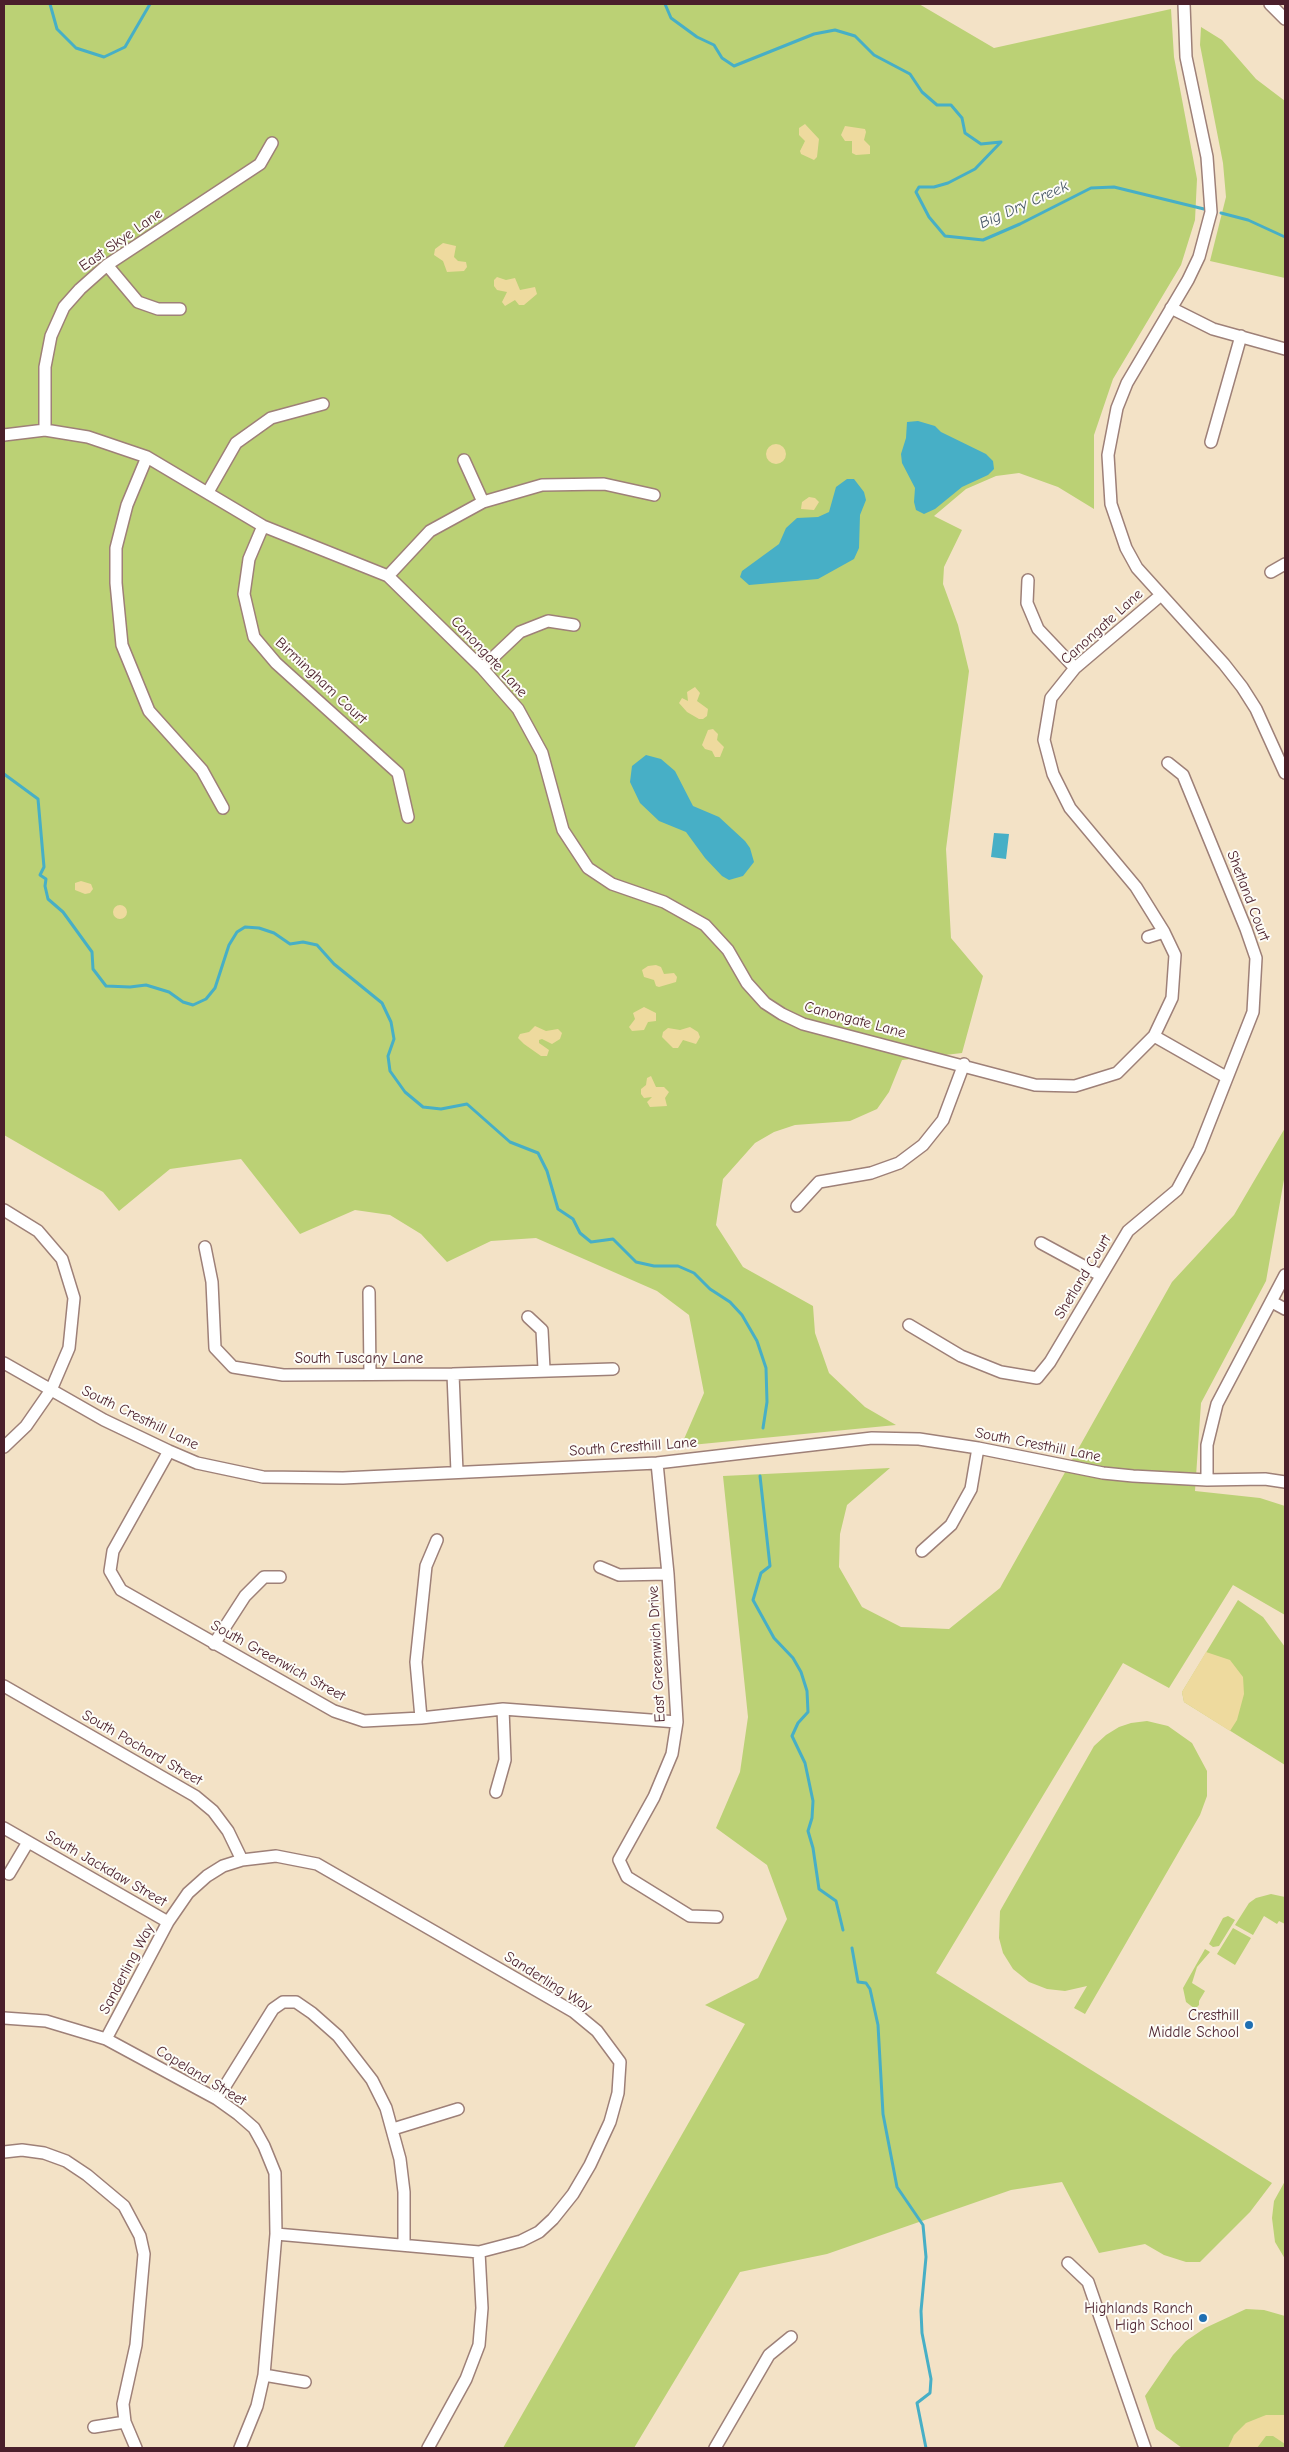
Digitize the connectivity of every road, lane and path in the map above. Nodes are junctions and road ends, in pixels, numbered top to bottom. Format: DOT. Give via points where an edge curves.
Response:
graph roads {
  1 [pos="1184,4"];
  2 [pos="1270,4"];
  3 [pos="1285,19"];
  4 [pos="272,143"];
  5 [pos="107,265"];
  6 [pos="1171,308"];
  7 [pos="180,309"];
  8 [pos="1241,336"];
  9 [pos="1285,349"];
  10 [pos="323,404"];
  11 [pos="45,430"];
  12 [pos="4,435"];
  13 [pos="1211,442"];
  14 [pos="147,457"];
  15 [pos="464,460"];
  16 [pos="208,492"];
  17 [pos="654,495"];
  18 [pos="484,502"];
  19 [pos="263,526"];
  20 [pos="1285,564"];
  21 [pos="1270,572"];
  22 [pos="388,576"];
  23 [pos="1028,580"];
  24 [pos="1160,595"];
  25 [pos="574,625"];
  26 [pos="482,668"];
  27 [pos="1075,668"];
  28 [pos="1168,763"];
  29 [pos="1285,773"];
  30 [pos="223,808"];
  31 [pos="408,817"];
  32 [pos="1164,932"];
  33 [pos="1148,937"];
  34 [pos="1154,1036"];
  35 [pos="964,1064"];
  36 [pos="1226,1077"];
  37 [pos="797,1206"];
  38 [pos="4,1210"];
  39 [pos="1041,1243"];
  40 [pos="205,1248"];
  41 [pos="1100,1275"];
  42 [pos="1285,1275"];
  43 [pos="370,1292"];
  44 [pos="1272,1302"];
  45 [pos="1285,1309"];
  46 [pos="528,1317"];
  47 [pos="909,1325"];
  48 [pos="4,1363"];
  49 [pos="544,1369"];
  50 [pos="613,1369"];
  51 [pos="370,1374"];
  52 [pos="453,1374"];
  53 [pos="51,1390"];
  54 [pos="4,1447"];
  55 [pos="978,1448"];
  56 [pos="169,1451"];
  57 [pos="656,1463"];
  58 [pos="457,1472"];
  59 [pos="1207,1480"];
  60 [pos="1285,1482"];
  61 [pos="437,1540"];
  62 [pos="922,1551"];
  63 [pos="600,1567"];
  64 [pos="668,1574"];
  65 [pos="280,1577"];
  66 [pos="214,1644"];
  67 [pos="4,1686"];
  68 [pos="502,1709"];
  69 [pos="421,1718"];
  70 [pos="677,1722"];
  71 [pos="496,1792"];
  72 [pos="4,1828"];
  73 [pos="28,1842"];
  74 [pos="242,1860"];
  75 [pos="10,1874"];
  76 [pos="717,1917"];
  77 [pos="168,1922"];
  78 [pos="4,2018"];
  79 [pos="106,2039"];
  80 [pos="217,2099"];
  81 [pos="458,2109"];
  82 [pos="393,2129"];
  83 [pos="4,2152"];
  84 [pos="276,2234"];
  85 [pos="404,2245"];
  86 [pos="479,2252"];
  87 [pos="1068,2263"];
  88 [pos="791,2337"];
  89 [pos="264,2375"];
  90 [pos="305,2382"];
  91 [pos="126,2422"];
  92 [pos="94,2427"];
  93 [pos="136,2448"];
  94 [pos="240,2448"];
  95 [pos="428,2448"];
  96 [pos="715,2448"];
  97 [pos="1145,2448"];
  1 -- 6 [label="street" via="1186,58 1207,157 1211,212 1199,257"];
  2 -- 3 [label="street"];
  4 -- 5 [label="street, East Skye Lane" via="260,164"];
  5 -- 7 [label="street" via="138,302 158,309"];
  5 -- 11 [label="street, East Skye Lane" via="64,307 51,336 45,367"];
  6 -- 8 [label="street" via="1214,329"];
  6 -- 24 [label="street" via="1127,383 1110,434 1108,455 1110,504 1118,528 1137,568"];
  8 -- 9 [label="street"];
  8 -- 13 [label="street"];
  10 -- 16 [label="street" via="271,418 236,443"];
  11 -- 12 [label="street, Canongate Lane"];
  11 -- 14 [label="street, Canongate Lane" via="88,438"];
  14 -- 16 [label="street, Canongate Lane"];
  14 -- 30 [label="street" via="127,505 116,548 122,644 149,711 202,770"];
  15 -- 18 [label="street"];
  16 -- 19 [label="street, Canongate Lane"];
  17 -- 18 [label="street" via="604,484 542,485"];
  18 -- 22 [label="street" via="430,531"];
  19 -- 22 [label="street, Canongate Lane"];
  19 -- 31 [label="street, Birmingham Court" via="249,560 244,594 254,637 276,662 398,773"];
  20 -- 21 [label="street"];
  22 -- 26 [label="street, Canongate Lane"];
  23 -- 27 [label="street" via="1027,603 1038,630"];
  24 -- 27 [label="street, Canongate Lane"];
  24 -- 29 [label="street" via="1242,687 1256,709"];
  25 -- 26 [label="street" via="548,621 520,632"];
  26 -- 35 [label="street, Canongate Lane" via="518,709 542,753 563,830 588,868 612,884 664,902 704,925 728,950 747,983 765,1003 782,1014 803,1024"];
  27 -- 32 [label="street, Canongate Lane" via="1051,698 1044,740 1053,774 1070,808 1136,887"];
  28 -- 36 [label="street, Shetland Court" via="1183,774 1256,958 1253,1012"];
  32 -- 33 [label="street"];
  32 -- 34 [label="street, Canongate Lane" via="1175,956 1172,998"];
  34 -- 35 [label="street, Canongate Lane" via="1117,1073 1075,1086 1035,1085"];
  34 -- 36 [label="street"];
  35 -- 37 [label="street" via="943,1120 923,1145 899,1163 871,1173 819,1182"];
  36 -- 41 [label="street, Shetland Court" via="1199,1148 1177,1190 1128,1231"];
  38 -- 53 [label="street" via="38,1231 62,1259 74,1298 69,1348"];
  39 -- 41 [label="street"];
  40 -- 51 [label="street, South Tuscany Lane" via="212,1282 215,1348 233,1367 284,1375"];
  41 -- 47 [label="street, Shetland Court" via="1050,1362 1037,1378 1001,1372 960,1356"];
  42 -- 44 [label="street"];
  43 -- 51 [label="street"];
  44 -- 45 [label="street"];
  44 -- 59 [label="street" via="1217,1404 1207,1445"];
  46 -- 49 [label="street" via="542,1330"];
  48 -- 53 [label="street, South Cresthill Lane"];
  49 -- 50 [label="street, South Tuscany Lane"];
  49 -- 52 [label="street, South Tuscany Lane"];
  51 -- 52 [label="street, South Tuscany Lane"];
  52 -- 58 [label="street"];
  53 -- 54 [label="street" via="26,1426"];
  53 -- 56 [label="street, South Cresthill Lane"];
  55 -- 57 [label="street, South Cresthill Lane" via="919,1439 872,1438"];
  55 -- 59 [label="street, South Cresthill Lane" via="1103,1473"];
  55 -- 62 [label="street" via="971,1489 951,1525"];
  56 -- 58 [label="street, South Cresthill Lane" via="219,1468 288,1479"];
  56 -- 66 [label="street, South Greenwich Street" via="112,1551 110,1571 122,1590"];
  57 -- 58 [label="street, South Cresthill Lane"];
  57 -- 64 [label="street, East Greenwich Drive"];
  59 -- 60 [label="street, South Cresthill Lane"];
  61 -- 69 [label="street" via="426,1566 416,1662"];
  63 -- 64 [label="street" via="620,1575"];
  64 -- 70 [label="street, East Greenwich Drive"];
  65 -- 66 [label="street" via="264,1578 251,1590"];
  66 -- 69 [label="street, South Greenwich Street" via="334,1711 364,1721"];
  67 -- 74 [label="street, South Pochard Street" via="195,1796 213,1811 228,1831"];
  68 -- 69 [label="street, South Greenwich Street"];
  68 -- 70 [label="street, South Greenwich Street"];
  68 -- 71 [label="street" via="505,1760"];
  70 -- 76 [label="street, East Greenwich Drive" via="672,1754 654,1797 618,1860 627,1878 690,1916"];
  72 -- 73 [label="street, South Jackdaw Street"];
  73 -- 75 [label="street, South Jackdaw Street"];
  73 -- 77 [label="street, South Jackdaw Street"];
  74 -- 77 [label="street, Sanderling Way" via="207,1876 188,1893"];
  74 -- 86 [label="street, Sanderling Way" via="276,1856 317,1864 574,2012 597,2031 620,2062 618,2093 610,2122 573,2194 539,2232 521,2241"];
  77 -- 79 [label="street, Sanderling Way"];
  78 -- 79 [label="street, Copeland Street" via="46,2021"];
  79 -- 80 [label="street, Copeland Street"];
  80 -- 82 [label="street" via="273,2009 283,2002 296,2002 338,2036 367,2073"];
  80 -- 84 [label="street, Copeland Street" via="254,2128 276,2173"];
  81 -- 82 [label="street"];
  82 -- 85 [label="street" via="401,2167"];
  83 -- 91 [label="street" via="44,2153 66,2161 124,2206 140,2236 144,2254 136,2345 123,2404"];
  84 -- 85 [label="street, Sanderling Way"];
  84 -- 89 [label="street, Copeland Street"];
  85 -- 86 [label="street, Sanderling Way"];
  86 -- 95 [label="street" via="482,2308 479,2345 466,2379"];
  87 -- 97 [label="street" via="1088,2282"];
  88 -- 96 [label="street" via="769,2355"];
  89 -- 90 [label="street"];
  89 -- 94 [label="street, Copeland Street" via="257,2406"];
  91 -- 92 [label="street"];
  91 -- 93 [label="street"];
}
